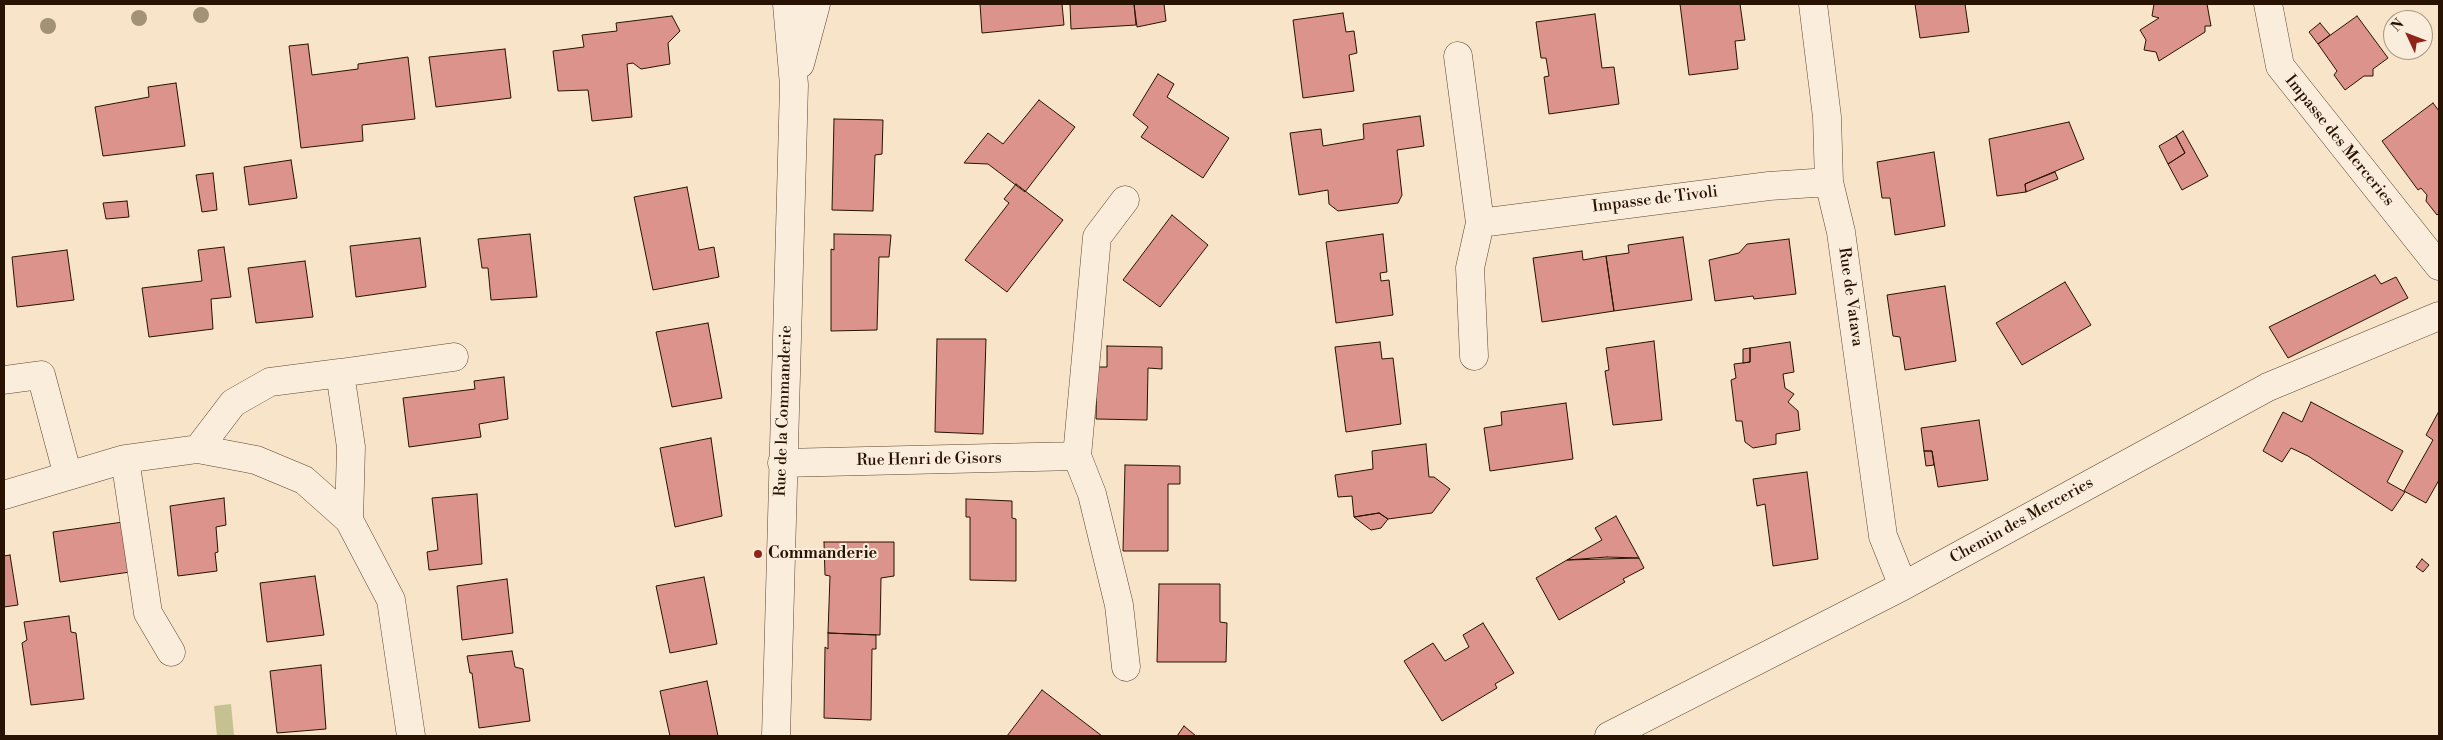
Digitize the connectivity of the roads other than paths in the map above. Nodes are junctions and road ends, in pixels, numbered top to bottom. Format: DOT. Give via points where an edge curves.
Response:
graph roads {
  1 [pos="787,4"];
  2 [pos="816,4"];
  3 [pos="1813,4"];
  4 [pos="2268,4"];
  5 [pos="1458,56"];
  6 [pos="794,85"];
  7 [pos="1829,182"];
  8 [pos="1125,200"];
  9 [pos="1480,223"];
  10 [pos="2439,266"];
  11 [pos="2439,316"];
  12 [pos="1474,356"];
  13 [pos="454,357"];
  14 [pos="340,373"];
  15 [pos="4,380"];
  16 [pos="198,449"];
  17 [pos="1076,456"];
  18 [pos="126,459"];
  19 [pos="782,463"];
  20 [pos="68,476"];
  21 [pos="4,495"];
  22 [pos="349,520"];
  23 [pos="1903,586"];
  24 [pos="171,652"];
  25 [pos="1126,667"];
  26 [pos="411,736"];
  27 [pos="776,736"];
  28 [pos="1608,736"];
  1 -- 6 [label="street, Rue de la Commanderie"];
  2 -- 6 [label="street, Rue de la Commanderie"];
  3 -- 7 [label="street, Rue de Vatava" via="1826,117"];
  4 -- 10 [label="street, Impasse des Merceries" via="2280,66"];
  5 -- 9 [label="street"];
  6 -- 19 [label="street, Rue de la Commanderie"];
  7 -- 9 [label="street, Impasse de Tivoli" via="1769,186"];
  7 -- 23 [label="street, Rue de Vatava" via="1841,232 1883,536"];
  8 -- 17 [label="street" via="1098,237"];
  9 -- 12 [label="street" via="1470,268"];
  11 -- 23 [label="street, Chemin des Merceries" via="2268,387"];
  13 -- 14 [label="street"];
  14 -- 16 [label="street" via="270,382 233,402"];
  14 -- 22 [label="street" via="350,447"];
  15 -- 20 [label="street" via="41,375"];
  16 -- 18 [label="street"];
  16 -- 22 [label="street" via="256,460 304,480"];
  17 -- 19 [label="street, Rue Henri de Gisors"];
  17 -- 25 [label="street" via="1092,494 1119,605"];
  18 -- 20 [label="street"];
  18 -- 24 [label="street" via="148,613"];
  19 -- 27 [label="street, Rue de la Commanderie"];
  20 -- 21 [label="street"];
  22 -- 26 [label="street" via="392,600"];
  23 -- 28 [label="street, Chemin des Merceries"];
}
